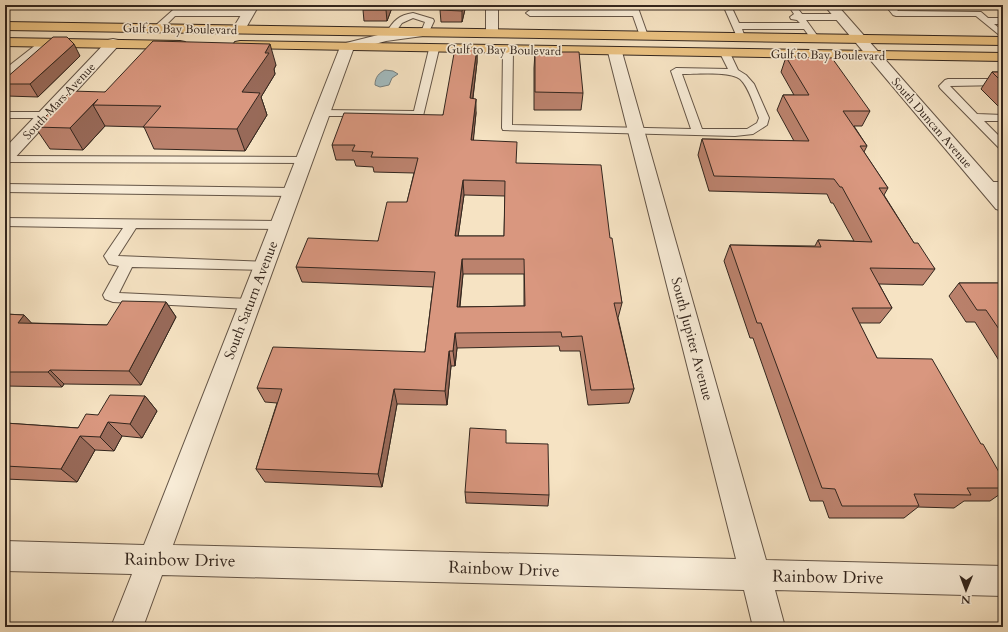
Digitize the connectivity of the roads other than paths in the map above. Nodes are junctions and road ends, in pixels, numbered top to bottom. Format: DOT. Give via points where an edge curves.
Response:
graph roads {
  1 [pos="417,5"];
  2 [pos="492,5"];
  3 [pos="830,5"];
  4 [pos="888,5"];
  5 [pos="997,5"];
  6 [pos="251,9"];
  7 [pos="634,9"];
  8 [pos="1003,10"];
  9 [pos="530,13"];
  10 [pos="414,16"];
  11 [pos="732,16"];
  12 [pos="745,17"];
  13 [pos="781,17"];
  14 [pos="800,17"];
  15 [pos="841,17"];
  16 [pos="986,21"];
  17 [pos="1003,21"];
  18 [pos="5,26"];
  19 [pos="807,26"];
  20 [pos="158,28"];
  21 [pos="238,30"];
  22 [pos="738,31"];
  23 [pos="391,32"];
  24 [pos="425,32"];
  25 [pos="492,33"];
  26 [pos="1003,35"];
  27 [pos="644,36"];
  28 [pos="815,38"];
  29 [pos="860,39"];
  30 [pos="1003,41"];
  31 [pos="5,42"];
  32 [pos="42,42"];
  33 [pos="113,44"];
  34 [pos="191,45"];
  35 [pos="230,45"];
  36 [pos="347,47"];
  37 [pos="434,48"];
  38 [pos="508,50"];
  39 [pos="615,52"];
  40 [pos="725,53"];
  41 [pos="874,56"];
  42 [pos="1003,57"];
  43 [pos="734,72"];
  44 [pos="5,74"];
  45 [pos="1002,83"];
  46 [pos="321,113"];
  47 [pos="5,115"];
  48 [pos="45,115"];
  49 [pos="975,118"];
  50 [pos="1003,118"];
  51 [pos="636,130"];
  52 [pos="698,132"];
  53 [pos="1003,146"];
  54 [pos="5,158"];
  55 [pos="303,160"];
  56 [pos="987,186"];
  57 [pos="1003,186"];
  58 [pos="5,188"];
  59 [pos="291,192"];
  60 [pos="1003,205"];
  61 [pos="5,222"];
  62 [pos="132,224"];
  63 [pos="279,225"];
  64 [pos="128,262"];
  65 [pos="264,265"];
  66 [pos="249,304"];
  67 [pos="5,556"];
  68 [pos="152,559"];
  69 [pos="756,576"];
  70 [pos="1003,581"];
  71 [pos="127,627"];
  72 [pos="769,627"];
  1 -- 10 [label="lane"];
  2 -- 25 [label="street"];
  3 -- 15 [label="street, South Duncan Avenue"];
  4 -- 16 [label="lane" via="896,13 978,14"];
  5 -- 8 [label="lane"];
  6 -- 20 [label="lane" via="173,13"];
  6 -- 21 [label="street"];
  7 -- 9 [label="lane"];
  7 -- 27 [label="lane"];
  10 -- 23 [label="lane" via="407,16 396,22"];
  10 -- 24 [label="lane" via="430,21"];
  11 -- 12 [label="lane"];
  11 -- 14 [label="lane" via="727,5 792,6"];
  11 -- 22 [label="lane"];
  13 -- 14 [label="lane"];
  14 -- 15 [label="lane"];
  14 -- 19 [label="lane"];
  15 -- 29 [label="street, South Duncan Avenue"];
  16 -- 17 [label="lane"];
  16 -- 26 [label="lane"];
  18 -- 20 [label="main road, Gulf to Bay Boulevard"];
  19 -- 22 [label="lane"];
  19 -- 28 [label="lane"];
  20 -- 21 [label="main road, Gulf to Bay Boulevard"];
  21 -- 23 [label="main road, Gulf to Bay Boulevard"];
  22 -- 27 [label="main road, Gulf to Bay Boulevard"];
  22 -- 28 [label="main road, Gulf to Bay Boulevard"];
  23 -- 24 [label="main road, Gulf to Bay Boulevard"];
  24 -- 25 [label="main road, Gulf to Bay Boulevard"];
  24 -- 36 [label="street"];
  25 -- 27 [label="main road, Gulf to Bay Boulevard"];
  28 -- 29 [label="main road, Gulf to Bay Boulevard"];
  29 -- 30 [label="main road, Gulf to Bay Boulevard"];
  29 -- 41 [label="street, South Duncan Avenue"];
  31 -- 32 [label="main road, Gulf to Bay Boulevard"];
  32 -- 33 [label="main road, Gulf to Bay Boulevard"];
  32 -- 44 [label="lane"];
  33 -- 34 [label="main road, Gulf to Bay Boulevard"];
  33 -- 48 [label="street, South Mars Avenue"];
  35 -- 36 [label="main road, Gulf to Bay Boulevard"];
  36 -- 37 [label="main road, Gulf to Bay Boulevard"];
  36 -- 46 [label="street, South Saturn Avenue"];
  37 -- 38 [label="main road, Gulf to Bay Boulevard"];
  37 -- 46 [label="lane" via="419,114"];
  38 -- 39 [label="main road, Gulf to Bay Boulevard"];
  38 -- 51 [label="lane" via="507,128"];
  39 -- 40 [label="main road, Gulf to Bay Boulevard"];
  39 -- 51 [label="street, South Jupiter Avenue"];
  40 -- 41 [label="main road, Gulf to Bay Boulevard"];
  40 -- 43 [label="lane"];
  41 -- 42 [label="main road, Gulf to Bay Boulevard"];
  41 -- 56 [label="street, South Duncan Avenue"];
  43 -- 52 [label="lane" via="676,71"];
  43 -- 52 [label="lane" via="743,76 749,84 764,118 762,125 749,132"];
  45 -- 49 [label="lane" via="981,86 948,82 944,86"];
  46 -- 55 [label="street, South Saturn Avenue"];
  47 -- 48 [label="lane"];
  48 -- 54 [label="street, South Mars Avenue"];
  49 -- 50 [label="lane"];
  49 -- 53 [label="lane"];
  51 -- 52 [label="lane"];
  51 -- 69 [label="street, South Jupiter Avenue"];
  54 -- 55 [label="lane"];
  55 -- 59 [label="street, South Saturn Avenue"];
  56 -- 57 [label="lane"];
  56 -- 60 [label="street, South Duncan Avenue"];
  58 -- 59 [label="lane"];
  59 -- 63 [label="street, South Saturn Avenue"];
  61 -- 62 [label="lane"];
  62 -- 63 [label="lane"];
  62 -- 64 [label="lane" via="111,256 114,261"];
  63 -- 65 [label="street, South Saturn Avenue"];
  64 -- 65 [label="lane"];
  64 -- 66 [label="lane" via="110,295 118,298"];
  65 -- 66 [label="street, South Saturn Avenue"];
  66 -- 68 [label="street, South Saturn Avenue"];
  67 -- 68 [label="street, Rainbow Drive"];
  68 -- 69 [label="street, Rainbow Drive"];
  68 -- 71 [label="street, South Saturn Avenue"];
  69 -- 70 [label="street, Rainbow Drive"];
  69 -- 72 [label="street, South Jupiter Avenue"];
}
